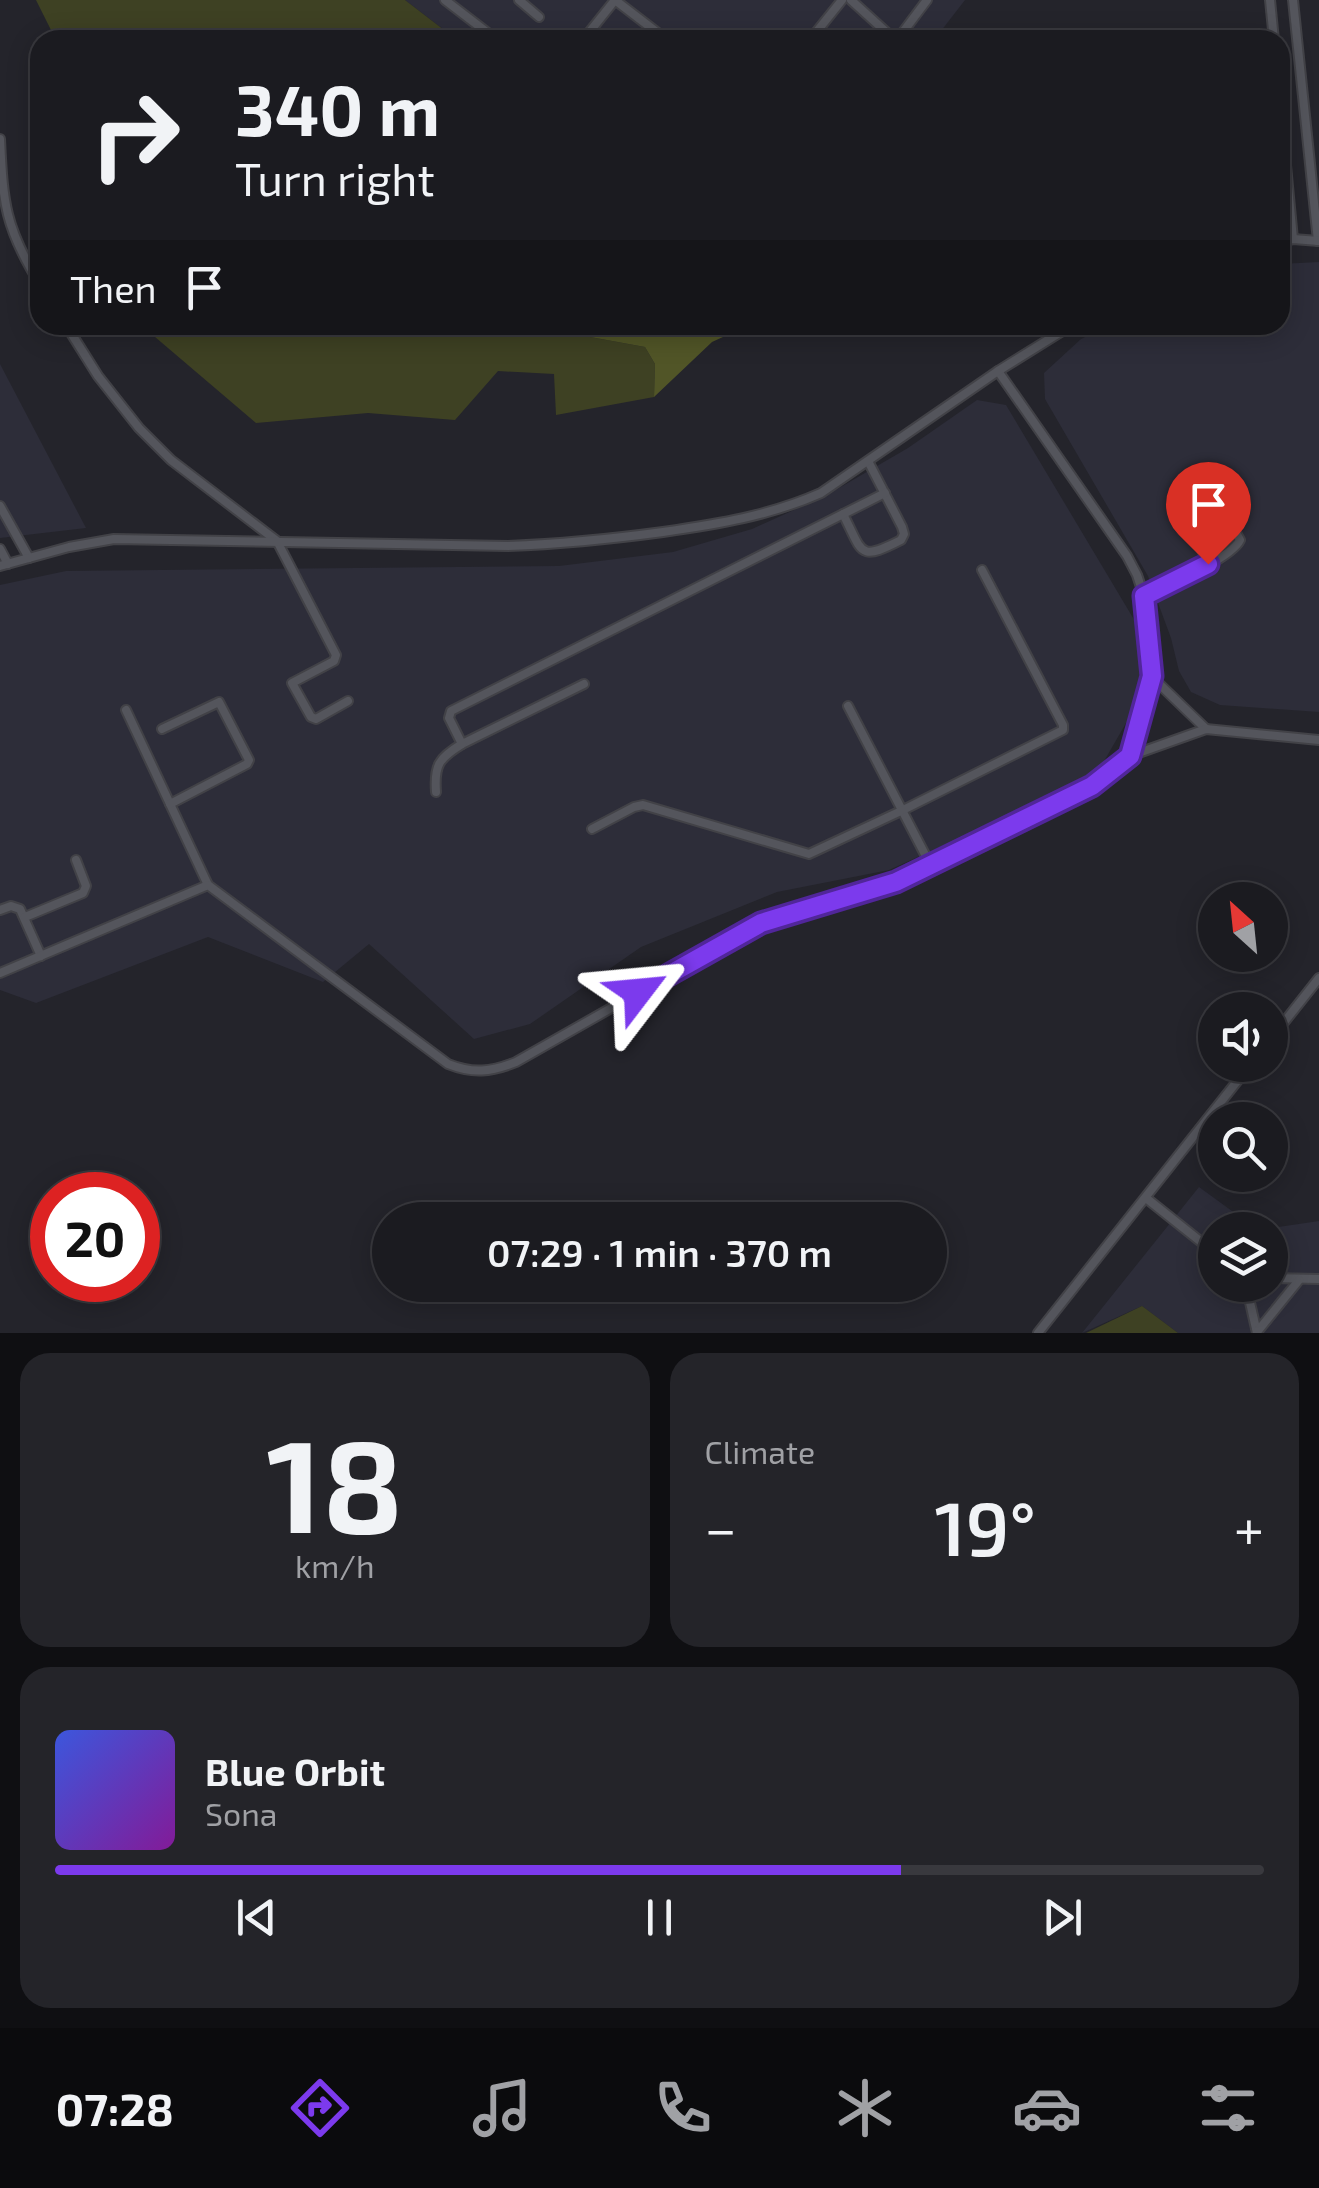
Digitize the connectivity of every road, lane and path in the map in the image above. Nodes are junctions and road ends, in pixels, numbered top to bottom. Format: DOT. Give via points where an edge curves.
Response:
graph roads {
  1 [pos="446,0"];
  2 [pos="519,0"];
  3 [pos="616,0"];
  4 [pos="842,0"];
  5 [pos="851,0"];
  6 [pos="927,0"];
  7 [pos="1270,0"];
  8 [pos="1293,0"];
  9 [pos="539,17"];
  10 [pos="484,30"];
  11 [pos="592,30"];
  12 [pos="654,30"];
  13 [pos="818,30"];
  14 [pos="885,30"];
  15 [pos="904,30"];
  16 [pos="1273,30"];
  17 [pos="0,138"];
  18 [pos="1290,201"];
  19 [pos="1294,240"];
  20 [pos="1290,241"];
  21 [pos="1319,241"];
  22 [pos="30,268"];
  23 [pos="72,335"];
  24 [pos="1056,335"];
  25 [pos="998,372"];
  26 [pos="868,461"];
  27 [pos="885,493"];
  28 [pos="0,506"];
  29 [pos="842,514"];
  30 [pos="277,541"];
  31 [pos="0,549"];
  32 [pos="29,558"];
  33 [pos="1208,564"];
  34 [pos="4,565"];
  35 [pos="982,570"];
  36 [pos="1144,596"];
  37 [pos="1152,676"];
  38 [pos="584,684"];
  39 [pos="348,701"];
  40 [pos="848,706"];
  41 [pos="126,710"];
  42 [pos="162,729"];
  43 [pos="1206,729"];
  44 [pos="1319,740"];
  45 [pos="462,744"];
  46 [pos="1130,756"];
  47 [pos="436,792"];
  48 [pos="170,804"];
  49 [pos="902,811"];
  50 [pos="592,828"];
  51 [pos="76,860"];
  52 [pos="931,866"];
  53 [pos="208,885"];
  54 [pos="0,910"];
  55 [pos="25,917"];
  56 [pos="41,956"];
  57 [pos="0,973"];
  58 [pos="1319,978"];
  59 [pos="1288,1017"];
  60 [pos="1237,1082"];
  61 [pos="1146,1198"];
  62 [pos="1198,1239"];
  63 [pos="1288,1279"];
  64 [pos="1319,1279"];
  65 [pos="1299,1280"];
  66 [pos="1250,1302"];
  67 [pos="1257,1332"];
  68 [pos="1038,1333"];
  1 -- 10 [label="lane"];
  2 -- 9 [label="lane"];
  3 -- 11 [label="lane"];
  3 -- 12 [label="lane"];
  4 -- 13 [label="lane"];
  5 -- 14 [label="lane"];
  6 -- 15 [label="lane"];
  7 -- 16 [label="lane"];
  8 -- 21 [label="lane"];
  17 -- 22 [label="lane" via="6,213"];
  18 -- 19 [label="lane"];
  19 -- 20 [label="lane"];
  19 -- 21 [label="lane"];
  23 -- 30 [label="lane" via="139,428"];
  24 -- 25 [label="lane"];
  25 -- 26 [label="lane"];
  25 -- 36 [label="lane" via="1127,556"];
  26 -- 27 [label="lane"];
  26 -- 30 [label="lane" via="795,505 664,532 524,546"];
  27 -- 29 [label="lane"];
  27 -- 29 [label="lane" via="904,534 875,554 860,546"];
  28 -- 32 [label="lane"];
  29 -- 45 [label="lane" via="451,711"];
  30 -- 32 [label="lane" via="114,539"];
  30 -- 39 [label="lane" via="336,656 293,687 313,720"];
  31 -- 34 [label="lane"];
  32 -- 34 [label="lane"];
  33 -- 33 [label="lane" via="1240,540 1205,480 1176,494"];
  33 -- 36 [label="lane"];
  35 -- 49 [label="lane" via="1064,725"];
  36 -- 37 [label="lane"];
  37 -- 43 [label="lane"];
  37 -- 46 [label="lane"];
  38 -- 45 [label="lane"];
  40 -- 49 [label="lane"];
  41 -- 48 [label="lane"];
  42 -- 48 [label="lane" via="218,702 250,760"];
  43 -- 44 [label="lane"];
  43 -- 46 [label="lane"];
  45 -- 47 [label="lane" via="437,765"];
  46 -- 52 [label="lane" via="1082,792"];
  48 -- 53 [label="lane"];
  49 -- 50 [label="lane" via="809,854 643,805"];
  49 -- 52 [label="lane"];
  51 -- 55 [label="lane" via="86,886 82,893"];
  52 -- 53 [label="lane" via="761,923 516,1062 481,1072 448,1064"];
  53 -- 56 [label="lane"];
  54 -- 55 [label="lane" via="20,908"];
  55 -- 56 [label="lane"];
  56 -- 57 [label="lane"];
  58 -- 59 [label="lane"];
  60 -- 61 [label="lane"];
  61 -- 62 [label="lane"];
  61 -- 68 [label="lane"];
  63 -- 65 [label="lane"];
  64 -- 65 [label="lane"];
  65 -- 67 [label="lane"];
  66 -- 67 [label="lane"];
}
